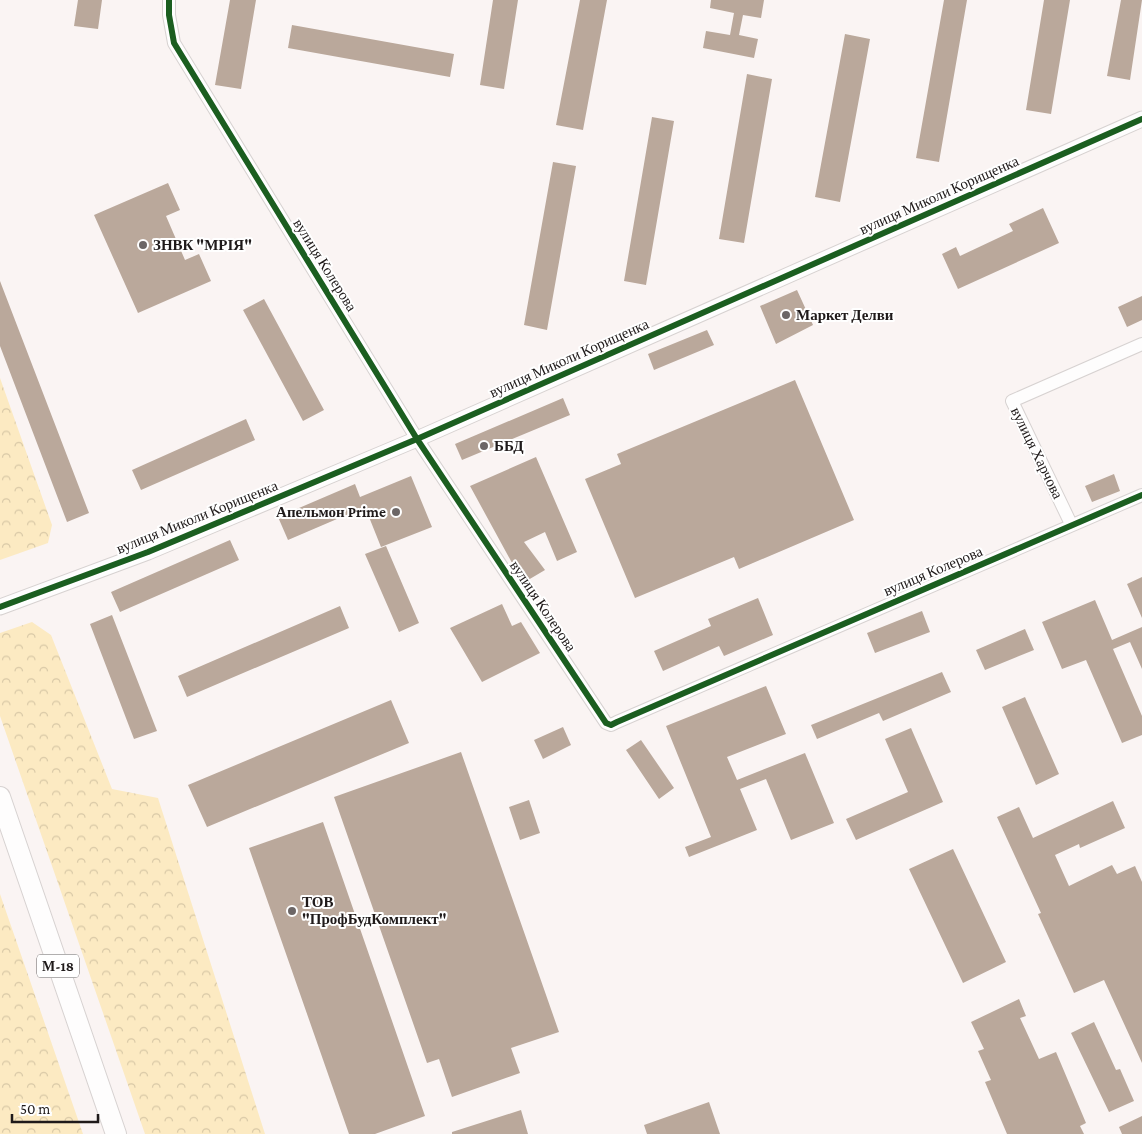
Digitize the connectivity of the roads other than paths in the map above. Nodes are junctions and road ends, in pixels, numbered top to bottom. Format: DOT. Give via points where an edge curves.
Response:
graph roads {
  1 [pos="169,0"];
  2 [pos="1142,119"];
  3 [pos="1142,344"];
  4 [pos="417,439"];
  5 [pos="1142,495"];
  6 [pos="1071,524"];
  7 [pos="0,607"];
  8 [pos="0,797"];
  9 [pos="116,1134"];
  1 -- 4 [label="street, вулиця Колерова" via="174,43"];
  2 -- 4 [label="street, вулиця Миколи Корищенка"];
  3 -- 6 [label="street, вулиця Харчова" via="1012,401"];
  4 -- 6 [label="street, вулиця Колерова" via="606,723 611,725"];
  4 -- 7 [label="street, вулиця Миколи Корищенка" via="148,552"];
  5 -- 6 [label="street, вулиця Колерова"];
  8 -- 9 [label="highway, М-18"];
}
